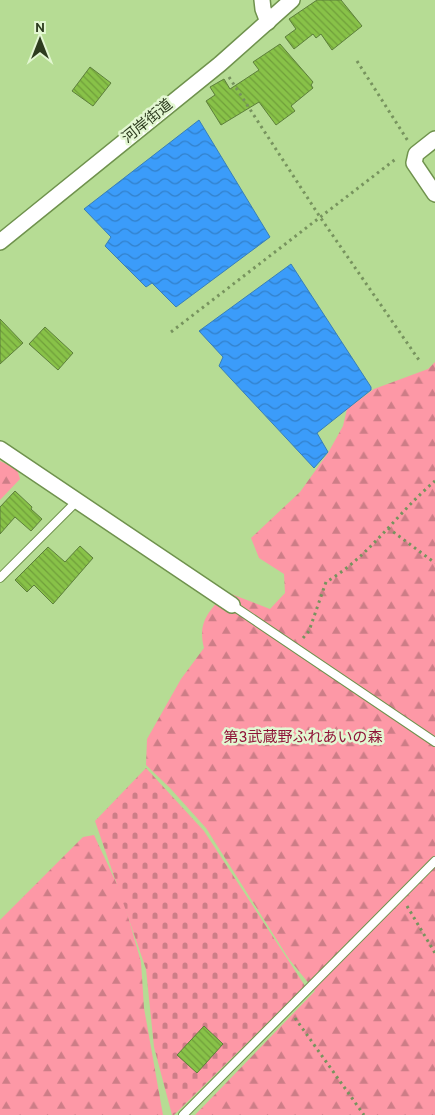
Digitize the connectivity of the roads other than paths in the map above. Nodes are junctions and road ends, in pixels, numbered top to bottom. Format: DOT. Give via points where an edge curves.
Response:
graph roads {
  1 [pos="262,0"];
  2 [pos="292,0"];
  3 [pos="268,22"];
  4 [pos="435,139"];
  5 [pos="435,194"];
  6 [pos="0,242"];
  7 [pos="0,449"];
  8 [pos="78,502"];
  9 [pos="0,578"];
  10 [pos="232,605"];
  11 [pos="435,742"];
  12 [pos="435,861"];
  13 [pos="183,1115"];
  1 -- 3 [label="street"];
  2 -- 3 [label="street, 河岸街道"];
  3 -- 6 [label="street, 河岸街道"];
  4 -- 5 [label="street" via="414,151 414,163"];
  7 -- 8 [label="street"];
  8 -- 9 [label="lane"];
  8 -- 10 [label="street"];
  10 -- 11 [label="lane"];
  12 -- 13 [label="lane"];
}
